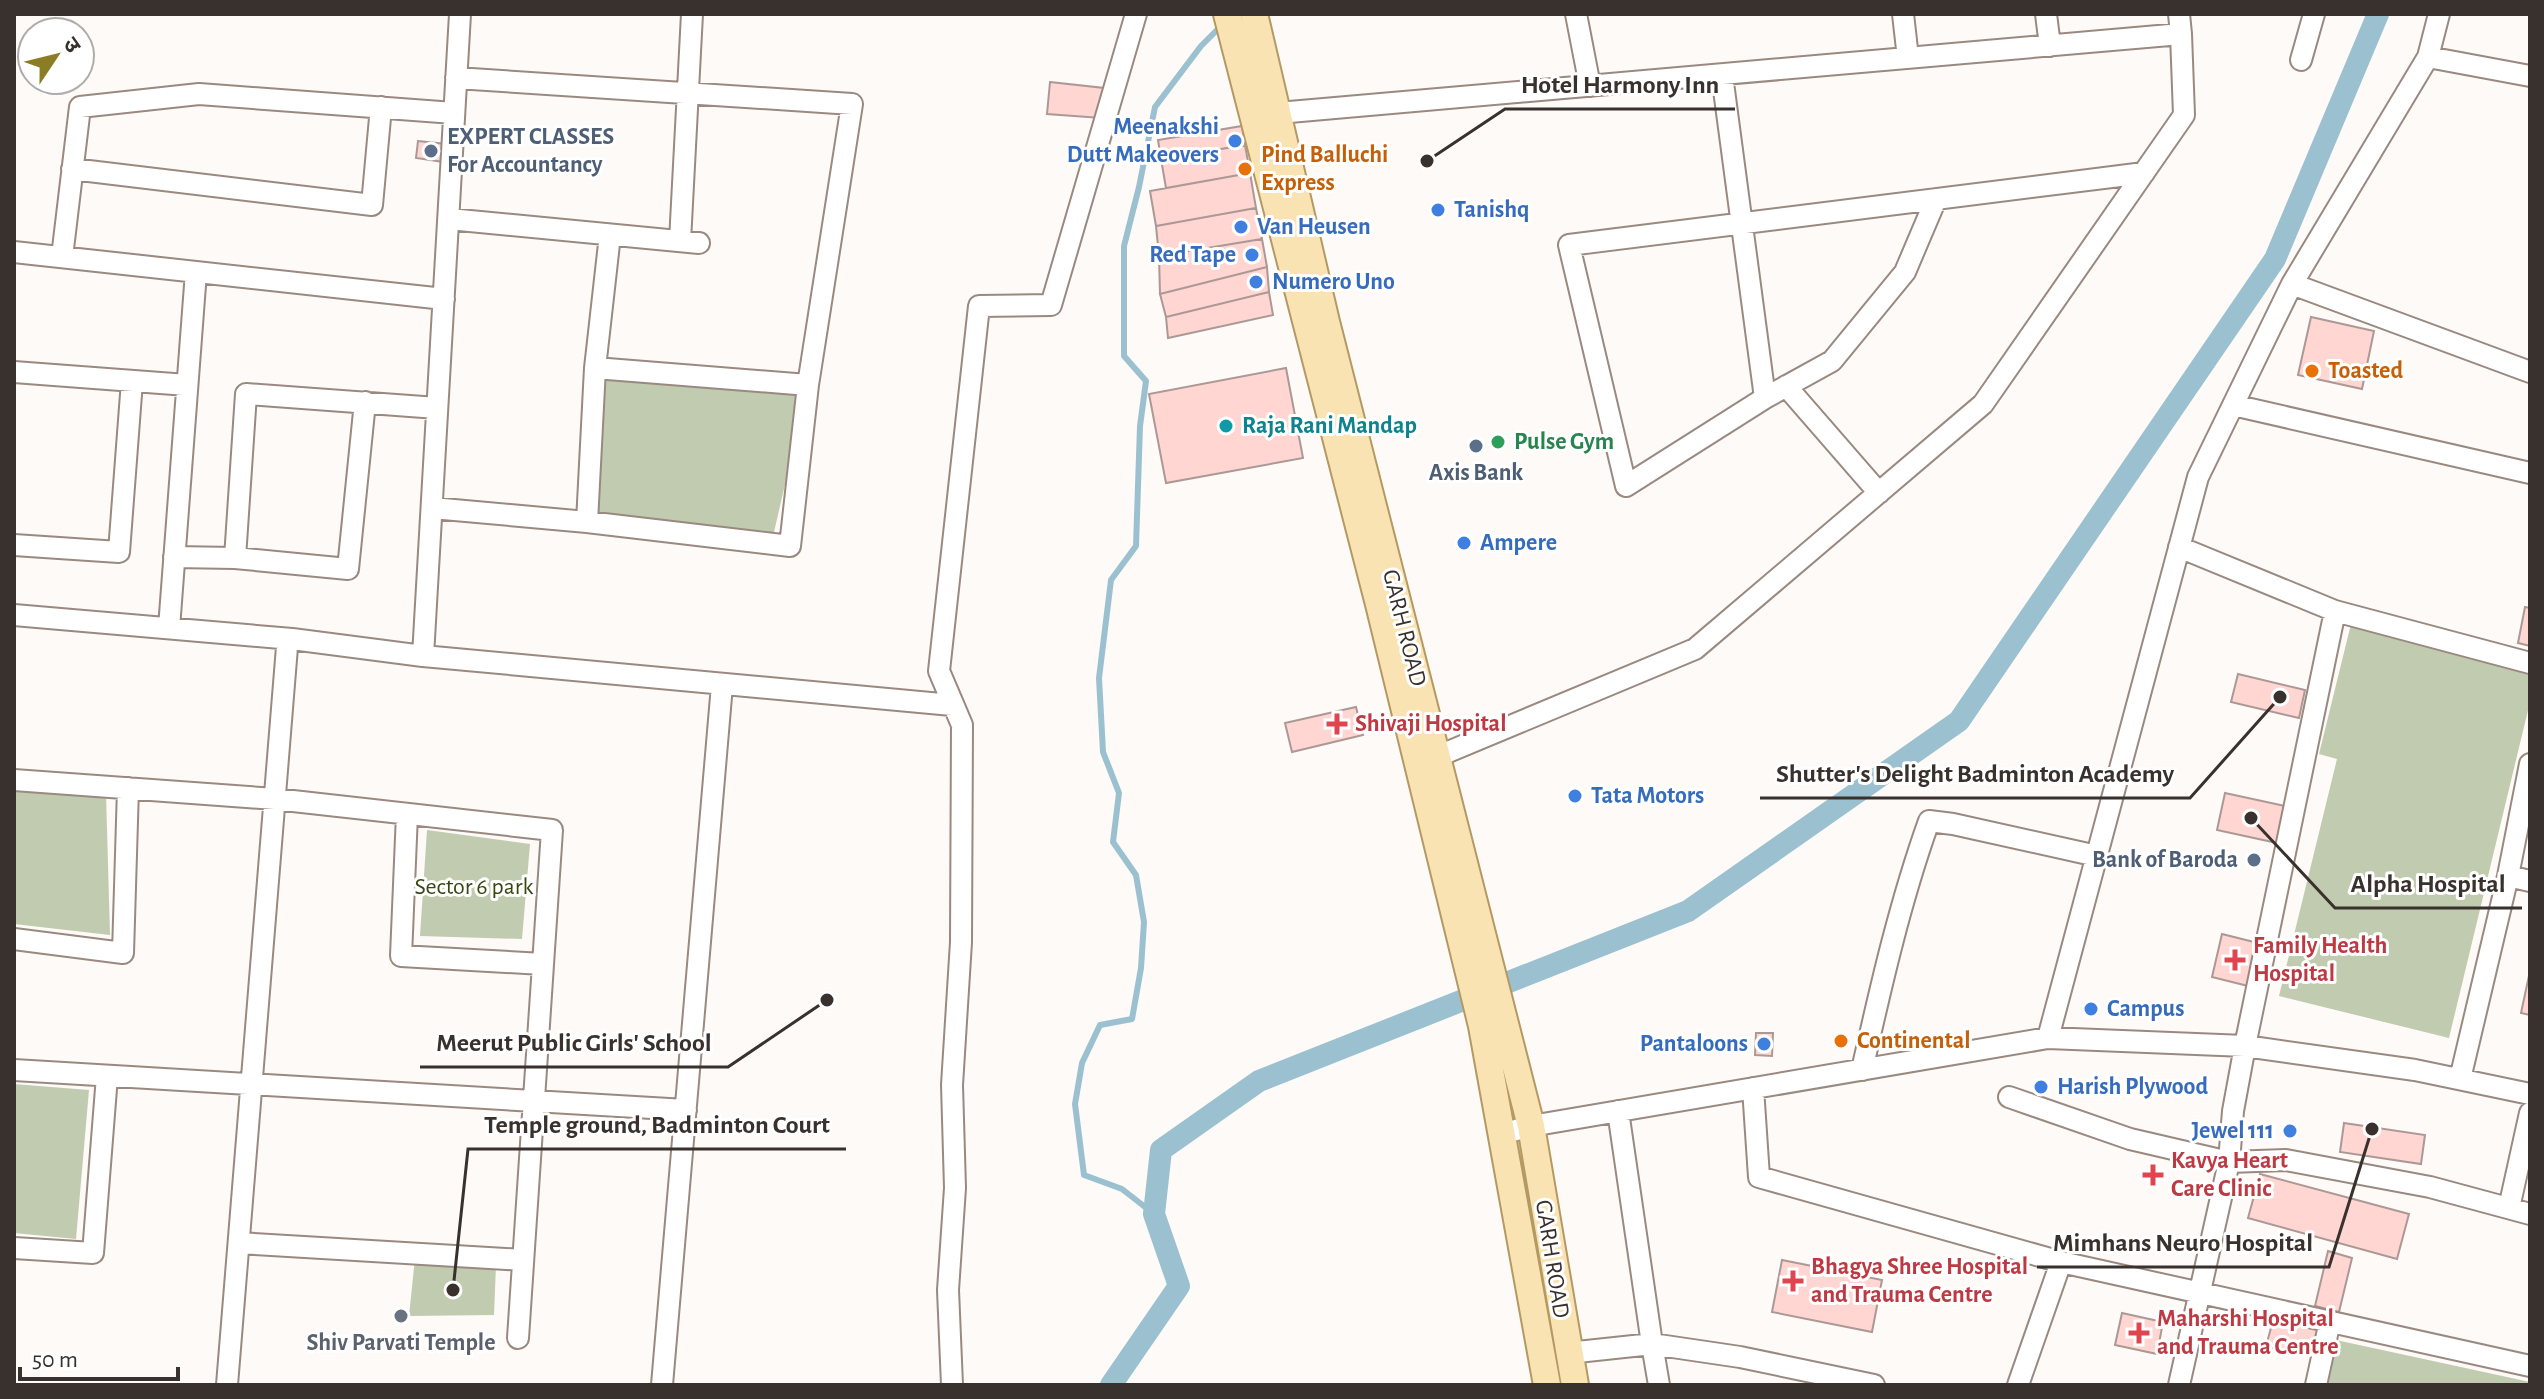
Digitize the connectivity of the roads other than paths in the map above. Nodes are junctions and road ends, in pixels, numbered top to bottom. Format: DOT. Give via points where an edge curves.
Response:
graph roads {
  1 [pos="460,14"];
  2 [pos="692,14"];
  3 [pos="1136,14"];
  4 [pos="1227,14"];
  5 [pos="1576,14"];
  6 [pos="1903,14"];
  7 [pos="2046,14"];
  8 [pos="2314,14"];
  9 [pos="2439,14"];
  10 [pos="2180,24"];
  11 [pos="1257,25"];
  12 [pos="2050,46"];
  13 [pos="2428,57"];
  14 [pos="1908,58"];
  15 [pos="2301,60"];
  16 [pos="1722,75"];
  17 [pos="2530,76"];
  18 [pos="456,78"];
  19 [pos="1590,86"];
  20 [pos="688,94"];
  21 [pos="381,107"];
  22 [pos="454,113"];
  23 [pos="1265,115"];
  24 [pos="72,169"];
  25 [pos="2144,173"];
  26 [pos="1936,199"];
  27 [pos="449,219"];
  28 [pos="1742,223"];
  29 [pos="610,235"];
  30 [pos="14,252"];
  31 [pos="62,257"];
  32 [pos="196,272"];
  33 [pos="2292,284"];
  34 [pos="444,299"];
  35 [pos="595,368"];
  36 [pos="14,372"];
  37 [pos="2530,372"];
  38 [pos="132,381"];
  39 [pos="187,385"];
  40 [pos="808,385"];
  41 [pos="1786,386"];
  42 [pos="1765,398"];
  43 [pos="365,402"];
  44 [pos="2233,405"];
  45 [pos="437,408"];
  46 [pos="2530,473"];
  47 [pos="1879,493"];
  48 [pos="432,508"];
  49 [pos="587,522"];
  50 [pos="14,545"];
  51 [pos="2179,547"];
  52 [pos="174,557"];
  53 [pos="235,558"];
  54 [pos="1387,602"];
  55 [pos="2335,611"];
  56 [pos="14,615"];
  57 [pos="169,628"];
  58 [pos="292,639"];
  59 [pos="423,656"];
  60 [pos="2530,663"];
  61 [pos="722,685"];
  62 [pos="952,705"];
  63 [pos="1436,757"];
  64 [pos="2530,764"];
  65 [pos="14,780"];
  66 [pos="128,788"];
  67 [pos="275,799"];
  68 [pos="407,814"];
  69 [pos="2097,856"];
  70 [pos="2508,876"];
  71 [pos="2530,881"];
  72 [pos="14,939"];
  73 [pos="1471,940"];
  74 [pos="543,964"];
  75 [pos="1492,1022"];
  76 [pos="2048,1038"];
  77 [pos="2245,1046"];
  78 [pos="14,1070"];
  79 [pos="1862,1070"];
  80 [pos="107,1076"];
  81 [pos="2460,1079"];
  82 [pos="252,1084"];
  83 [pos="1753,1088"];
  84 [pos="2530,1094"];
  85 [pos="2009,1097"];
  86 [pos="534,1101"];
  87 [pos="686,1110"];
  88 [pos="1618,1111"];
  89 [pos="2530,1113"];
  90 [pos="1531,1126"];
  91 [pos="1501,1134"];
  92 [pos="2229,1162"];
  93 [pos="2509,1208"];
  94 [pos="2530,1214"];
  95 [pos="239,1243"];
  96 [pos="14,1248"];
  97 [pos="523,1260"];
  98 [pos="2061,1262"];
  99 [pos="2201,1295"];
  100 [pos="2330,1321"];
  101 [pos="518,1338"];
  102 [pos="1652,1344"];
  103 [pos="1568,1353"];
  104 [pos="2530,1366"];
  105 [pos="227,1385"];
  106 [pos="662,1385"];
  107 [pos="952,1385"];
  108 [pos="1547,1385"];
  109 [pos="1575,1385"];
  110 [pos="1659,1385"];
  111 [pos="1874,1385"];
  112 [pos="2018,1385"];
  113 [pos="2179,1385"];
  114 [pos="2316,1385"];
  1 -- 18 [label="street"];
  2 -- 20 [label="street"];
  3 -- 62 [label="street" via="1051,305 979,306 939,671"];
  4 -- 23 [label="main road, GARH ROAD" via="1235,47"];
  5 -- 19 [label="street"];
  6 -- 14 [label="street"];
  7 -- 12 [label="street"];
  8 -- 15 [label="street"];
  9 -- 13 [label="street"];
  10 -- 12 [label="street"];
  10 -- 25 [label="street" via="2184,115"];
  11 -- 23 [label="main road, GARH ROAD"];
  12 -- 14 [label="street"];
  13 -- 17 [label="street"];
  13 -- 33 [label="street"];
  14 -- 16 [label="street"];
  16 -- 19 [label="street"];
  16 -- 28 [label="street"];
  18 -- 20 [label="street"];
  18 -- 22 [label="street"];
  19 -- 23 [label="street"];
  20 -- 29 [label="street" via="689,242"];
  20 -- 40 [label="street" via="852,104"];
  21 -- 22 [label="street"];
  21 -- 24 [label="street" via="199,94 80,107"];
  21 -- 24 [label="street" via="372,205"];
  22 -- 27 [label="street"];
  23 -- 54 [label="main road, GARH ROAD"];
  24 -- 31 [label="street"];
  25 -- 26 [label="street"];
  25 -- 47 [label="street" via="1983,404"];
  26 -- 28 [label="street"];
  26 -- 41 [label="street" via="1905,272 1832,361"];
  27 -- 29 [label="street"];
  27 -- 34 [label="street"];
  28 -- 42 [label="street"];
  28 -- 42 [label="street" via="1569,245 1626,486"];
  29 -- 35 [label="street"];
  30 -- 31 [label="street"];
  31 -- 32 [label="street"];
  32 -- 34 [label="street"];
  32 -- 39 [label="street"];
  33 -- 37 [label="street"];
  33 -- 44 [label="street"];
  34 -- 45 [label="street"];
  35 -- 40 [label="street"];
  35 -- 49 [label="street"];
  36 -- 38 [label="street"];
  38 -- 39 [label="street"];
  38 -- 50 [label="street" via="119,552"];
  39 -- 52 [label="street"];
  40 -- 49 [label="street" via="790,546"];
  41 -- 42 [label="street"];
  41 -- 47 [label="street"];
  43 -- 45 [label="street"];
  43 -- 53 [label="street" via="348,569"];
  43 -- 53 [label="street" via="246,394"];
  44 -- 46 [label="street"];
  44 -- 51 [label="street" via="2198,477"];
  45 -- 48 [label="street"];
  47 -- 63 [label="street" via="1695,649"];
  48 -- 49 [label="street"];
  48 -- 59 [label="street"];
  51 -- 55 [label="street"];
  51 -- 69 [label="street"];
  52 -- 53 [label="street"];
  52 -- 57 [label="street"];
  54 -- 63 [label="main road, GARH ROAD"];
  54 -- 73 [label="main road, GARH ROAD"];
  55 -- 60 [label="street"];
  55 -- 77 [label="street"];
  56 -- 57 [label="street"];
  57 -- 58 [label="street"];
  58 -- 59 [label="street"];
  58 -- 67 [label="street" via="287,647"];
  59 -- 61 [label="street"];
  61 -- 62 [label="street"];
  61 -- 87 [label="street"];
  62 -- 107 [label="street" via="962,725 961,942 952,1085 955,1188 948,1290"];
  63 -- 73 [label="main road, GARH ROAD"];
  64 -- 70 [label="street"];
  65 -- 66 [label="street"];
  66 -- 67 [label="street"];
  66 -- 72 [label="street" via="123,953"];
  67 -- 68 [label="street"];
  67 -- 82 [label="street"];
  68 -- 74 [label="street" via="552,830"];
  68 -- 74 [label="street" via="401,956"];
  69 -- 76 [label="street"];
  69 -- 79 [label="street" via="1929,821 1886,964"];
  70 -- 71 [label="street"];
  70 -- 81 [label="street"];
  73 -- 75 [label="main road, GARH ROAD"];
  74 -- 86 [label="street"];
  75 -- 90 [label="main road, GARH ROAD"];
  75 -- 91 [label="main road, GARH ROAD"];
  76 -- 77 [label="street"];
  76 -- 79 [label="street"];
  77 -- 81 [label="street"];
  77 -- 92 [label="street"];
  78 -- 80 [label="street"];
  79 -- 83 [label="street"];
  80 -- 82 [label="street"];
  80 -- 96 [label="street" via="93,1253"];
  81 -- 84 [label="street"];
  82 -- 86 [label="street"];
  82 -- 95 [label="street"];
  83 -- 88 [label="street"];
  83 -- 98 [label="street" via="1759,1177"];
  85 -- 92 [label="street" via="2130,1139"];
  86 -- 87 [label="street"];
  86 -- 97 [label="street"];
  87 -- 106 [label="street"];
  88 -- 90 [label="street"];
  88 -- 102 [label="street"];
  89 -- 93 [label="street"];
  90 -- 91 [label="street"];
  90 -- 103 [label="main road, GARH ROAD"];
  91 -- 108 [label="main road, GARH ROAD"];
  92 -- 93 [label="street" via="2286,1160"];
  92 -- 99 [label="street"];
  93 -- 94 [label="street"];
  95 -- 97 [label="street"];
  95 -- 105 [label="street"];
  97 -- 101 [label="street"];
  98 -- 99 [label="street"];
  98 -- 112 [label="street"];
  99 -- 100 [label="street"];
  99 -- 113 [label="street"];
  100 -- 104 [label="street"];
  100 -- 114 [label="street"];
  102 -- 103 [label="street"];
  102 -- 110 [label="street"];
  102 -- 111 [label="street"];
  103 -- 109 [label="main road, GARH ROAD"];
}
